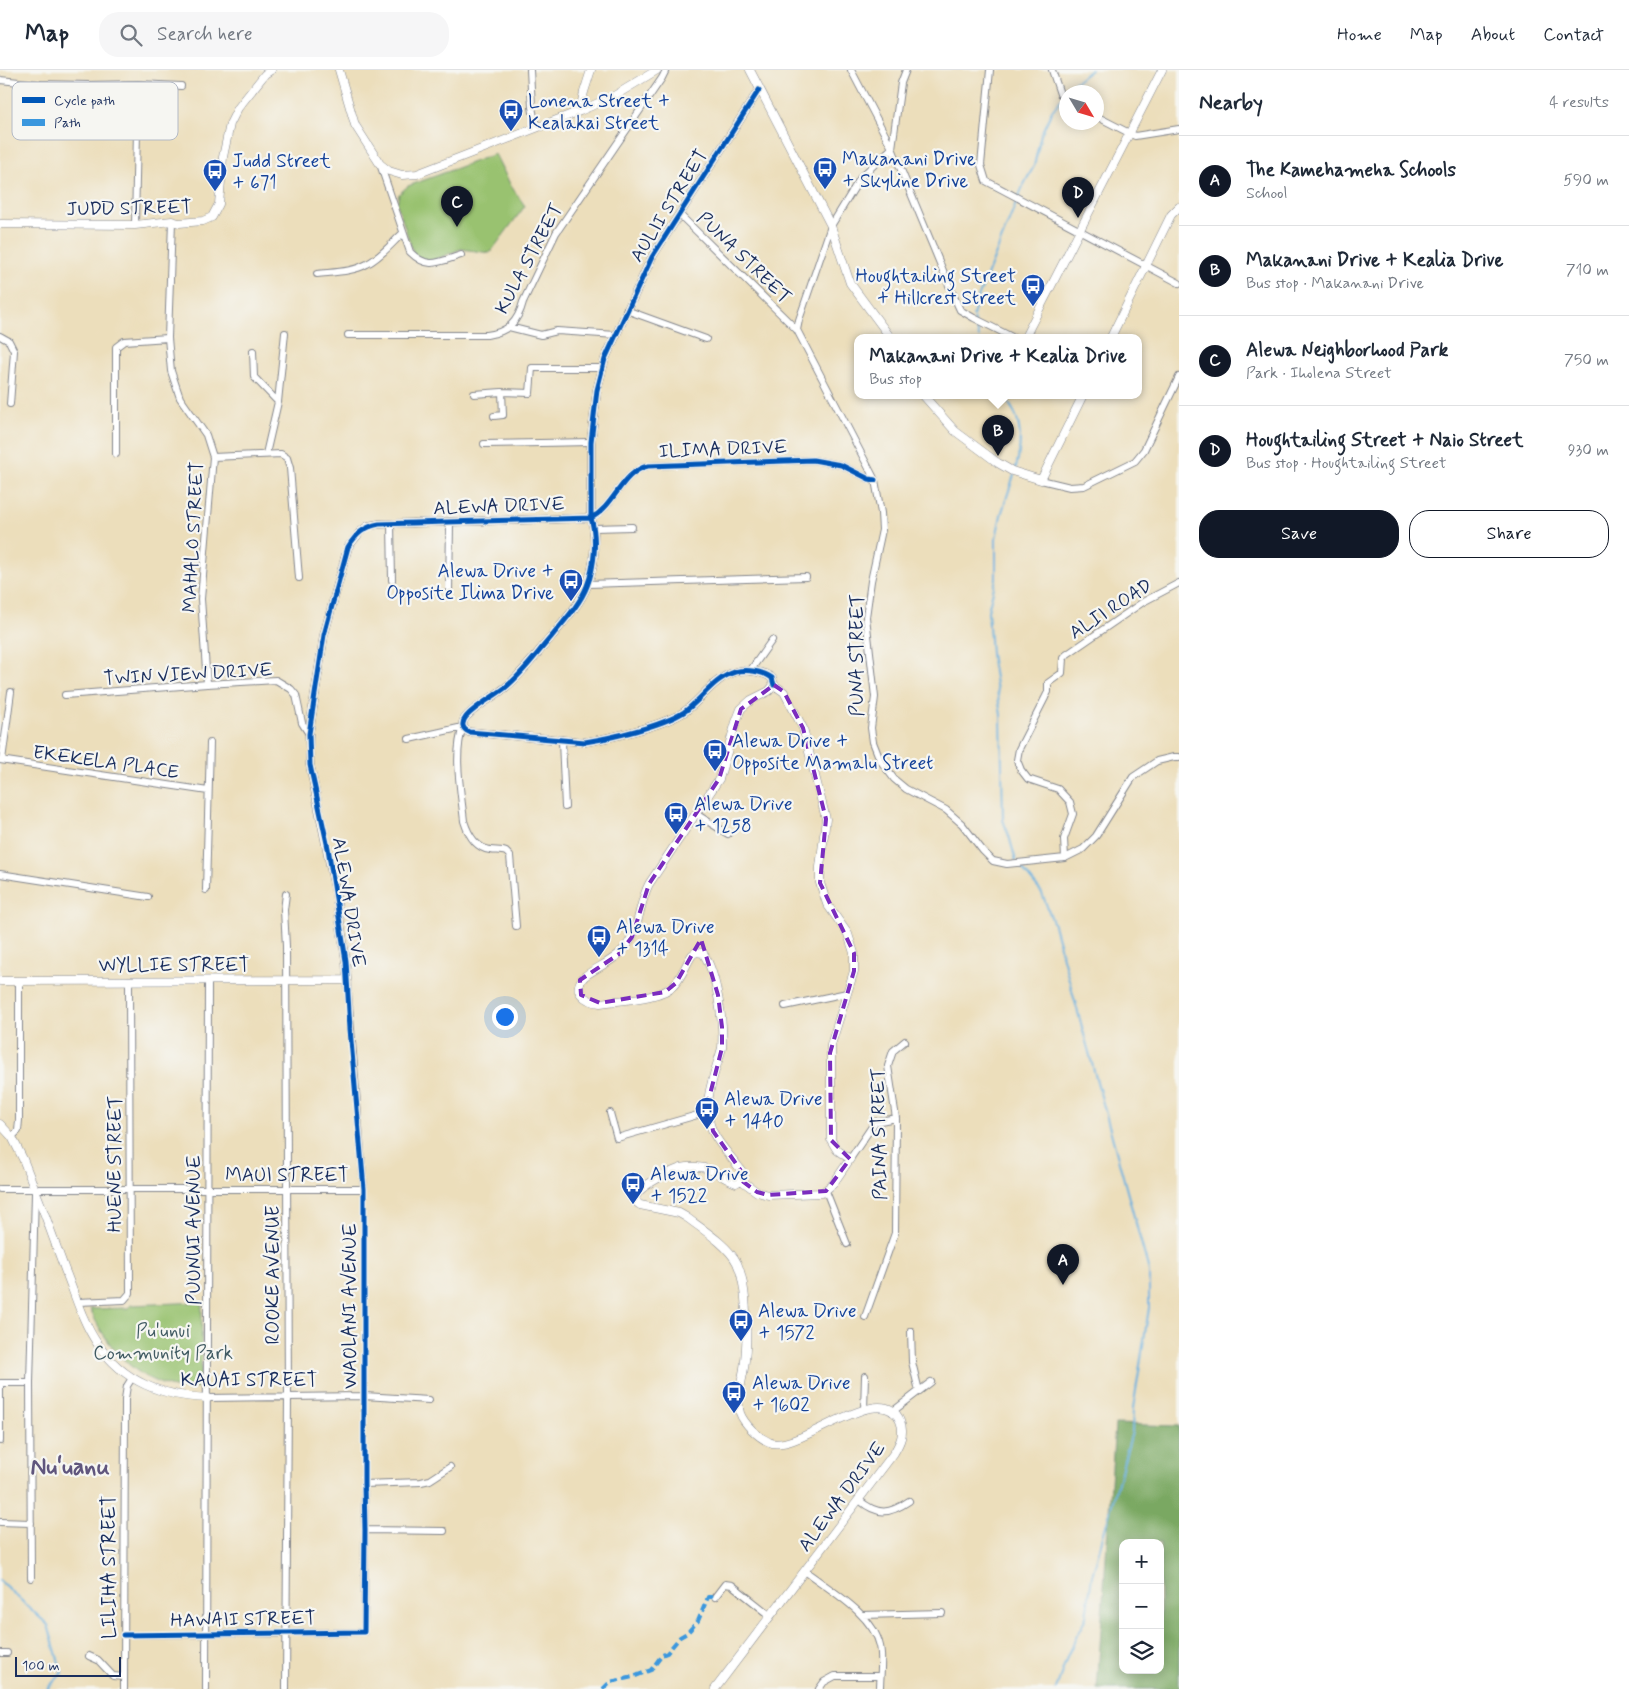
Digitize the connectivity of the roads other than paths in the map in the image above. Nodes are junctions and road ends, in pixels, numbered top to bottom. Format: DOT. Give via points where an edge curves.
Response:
graph roads {
  1 [pos="271,70"];
  2 [pos="339,70"];
  3 [pos="530,70"];
  4 [pos="592,70"];
  5 [pos="657,70"];
  6 [pos="666,70"];
  7 [pos="750,70"];
  8 [pos="851,70"];
  9 [pos="906,70"];
  10 [pos="990,70"];
  11 [pos="1052,70"];
  12 [pos="1162,70"];
  13 [pos="0,80"];
  14 [pos="19,82"];
  15 [pos="178,86"];
  16 [pos="181,86"];
  17 [pos="759,90"];
  18 [pos="1059,92"];
  19 [pos="580,111"];
  20 [pos="1104,120"];
  21 [pos="536,127"];
  22 [pos="1179,129"];
  23 [pos="1128,133"];
  24 [pos="137,140"];
  25 [pos="892,148"];
  26 [pos="380,164"];
  27 [pos="1179,208"];
  28 [pos="678,214"];
  29 [pos="172,222"];
  30 [pos="0,224"];
  31 [pos="135,225"];
  32 [pos="831,226"];
  33 [pos="1079,229"];
  34 [pos="403,233"];
  35 [pos="461,256"];
  36 [pos="1145,265"];
  37 [pos="317,274"];
  38 [pos="1179,283"];
  39 [pos="626,310"];
  40 [pos="509,327"];
  41 [pos="798,330"];
  42 [pos="285,333"];
  43 [pos="888,334"];
  44 [pos="1006,334"];
  45 [pos="1026,334"];
  46 [pos="1112,334"];
  47 [pos="348,335"];
  48 [pos="616,335"];
  49 [pos="0,336"];
  50 [pos="168,338"];
  51 [pos="706,339"];
  52 [pos="253,351"];
  53 [pos="602,368"];
  54 [pos="1179,377"];
  55 [pos="502,392"];
  56 [pos="474,394"];
  57 [pos="927,399"];
  58 [pos="1081,399"];
  59 [pos="278,402"];
  60 [pos="10,404"];
  61 [pos="494,416"];
  62 [pos="591,442"];
  63 [pos="484,444"];
  64 [pos="116,454"];
  65 [pos="266,454"];
  66 [pos="213,457"];
  67 [pos="875,480"];
  68 [pos="1041,480"];
  69 [pos="591,518"];
  70 [pos="450,522"];
  71 [pos="391,523"];
  72 [pos="594,528"];
  73 [pos="632,528"];
  74 [pos="806,577"];
  75 [pos="299,578"];
  76 [pos="392,580"];
  77 [pos="1179,583"];
  78 [pos="588,584"];
  79 [pos="449,593"];
  80 [pos="772,640"];
  81 [pos="750,672"];
  82 [pos="207,684"];
  83 [pos="774,684"];
  84 [pos="11,692"];
  85 [pos="65,695"];
  86 [pos="463,727"];
  87 [pos="309,734"];
  88 [pos="408,739"];
  89 [pos="562,741"];
  90 [pos="210,743"];
  91 [pos="1179,757"];
  92 [pos="1,760"];
  93 [pos="208,791"];
  94 [pos="565,807"];
  95 [pos="696,814"];
  96 [pos="728,834"];
  97 [pos="1065,858"];
  98 [pos="0,874"];
  99 [pos="206,890"];
  100 [pos="286,894"];
  101 [pos="148,897"];
  102 [pos="516,926"];
  103 [pos="129,980"];
  104 [pos="208,980"];
  105 [pos="286,980"];
  106 [pos="347,980"];
  107 [pos="0,981"];
  108 [pos="19,981"];
  109 [pos="847,993"];
  110 [pos="785,1006"];
  111 [pos="906,1041"];
  112 [pos="708,1112"];
  113 [pos="610,1113"];
  114 [pos="896,1118"];
  115 [pos="0,1124"];
  116 [pos="12,1137"];
  117 [pos="850,1159"];
  118 [pos="742,1180"];
  119 [pos="129,1188"];
  120 [pos="287,1188"];
  121 [pos="0,1189"];
  122 [pos="35,1189"];
  123 [pos="207,1189"];
  124 [pos="364,1189"];
  125 [pos="826,1191"];
  126 [pos="847,1244"];
  127 [pos="78,1302"];
  128 [pos="865,1317"];
  129 [pos="911,1331"];
  130 [pos="865,1376"];
  131 [pos="132,1378"];
  132 [pos="931,1382"];
  133 [pos="0,1383"];
  134 [pos="30,1383"];
  135 [pos="920,1391"];
  136 [pos="288,1396"];
  137 [pos="364,1396"];
  138 [pos="208,1398"];
  139 [pos="429,1400"];
  140 [pos="864,1410"];
  141 [pos="892,1412"];
  142 [pos="0,1441"];
  143 [pos="450,1467"];
  144 [pos="364,1484"];
  145 [pos="859,1500"];
  146 [pos="910,1501"];
  147 [pos="0,1522"];
  148 [pos="31,1523"];
  149 [pos="365,1530"];
  150 [pos="444,1531"];
  151 [pos="805,1571"];
  152 [pos="31,1578"];
  153 [pos="715,1597"];
  154 [pos="942,1613"];
  155 [pos="862,1615"];
  156 [pos="772,1616"];
  157 [pos="286,1632"];
  158 [pos="364,1632"];
  159 [pos="123,1635"];
  160 [pos="208,1635"];
  161 [pos="89,1656"];
  162 [pos="880,1676"];
  163 [pos="124,1677"];
  164 [pos="124,1689"];
  165 [pos="206,1689"];
  166 [pos="286,1689"];
  167 [pos="715,1689"];
  168 [pos="819,1689"];
  169 [pos="880,1689"];
  1 -- 29 [label="street, JUDD STREET" via="238,108 230,124 215,214 203,221"];
  2 -- 26 [label="street" via="355,125"];
  3 -- 21 [label="street"];
  4 -- 19 [label="street"];
  5 -- 19 [label="street" via="614,96"];
  6 -- 40 [label="street, KULA STREET" via="556,233 520,314"];
  7 -- 17 [label="street"];
  8 -- 25 [label="street"];
  9 -- 25 [label="street" via="901,83"];
  10 -- 33 [label="street" via="981,165 986,181"];
  11 -- 18 [label="street"];
  12 -- 23 [label="street"];
  13 -- 14 [label="street"];
  15 -- 16 [label="street"];
  17 -- 28 [label="street, AULII STREET"];
  17 -- 32 [label="street"];
  19 -- 21 [label="street"];
  20 -- 23 [label="street"];
  21 -- 26 [label="street" via="417,174 402,175"];
  22 -- 23 [label="street" via="1135,136"];
  23 -- 33 [label="street"];
  24 -- 31 [label="street"];
  25 -- 32 [label="street" via="861,177"];
  25 -- 44 [label="street" via="960,310"];
  26 -- 34 [label="street"];
  27 -- 36 [label="street" via="1171,215"];
  28 -- 39 [label="street, AULII STREET"];
  28 -- 41 [label="street, PUNA STREET"];
  29 -- 31 [label="street, JUDD STREET"];
  29 -- 50 [label="street, MAHALO STREET"];
  30 -- 31 [label="street, JUDD STREET"];
  32 -- 41 [label="street"];
  32 -- 43 [label="street" via="850,283"];
  33 -- 36 [label="street"];
  33 -- 45 [label="street"];
  34 -- 35 [label="street" via="410,252 418,260 433,264"];
  34 -- 37 [label="street" via="368,264"];
  36 -- 38 [label="street"];
  36 -- 46 [label="street"];
  39 -- 48 [label="street, AULII STREET"];
  39 -- 51 [label="street"];
  40 -- 47 [label="street, KULA STREET" via="487,335"];
  40 -- 48 [label="street" via="541,335 557,331"];
  41 -- 67 [label="street, PUNA STREET"];
  42 -- 59 [label="street"];
  48 -- 53 [label="street, AULII STREET"];
  49 -- 60 [label="street" via="9,340 14,352"];
  50 -- 64 [label="street" via="124,340 116,347"];
  50 -- 66 [label="street, MAHALO STREET" via="171,371 180,398 206,435"];
  52 -- 59 [label="street" via="254,377"];
  53 -- 55 [label="street" via="532,368 530,393"];
  53 -- 62 [label="street, AULII STREET"];
  54 -- 68 [label="street" via="1144,450 1135,461 1084,486 1070,487"];
  55 -- 56 [label="street"];
  55 -- 61 [label="street" via="503,415"];
  57 -- 68 [label="street" via="955,431 1012,471"];
  58 -- 68 [label="street"];
  59 -- 65 [label="street"];
  62 -- 63 [label="street"];
  62 -- 69 [label="street, AULII STREET"];
  65 -- 66 [label="street"];
  65 -- 75 [label="street" via="281,454 287,458 290,468"];
  66 -- 82 [label="street, MAHALO STREET" via="201,599"];
  67 -- 69 [label="street, ILIMA DRIVE" via="841,465 813,460 648,466 635,470 603,509"];
  67 -- 97 [label="street, PUNA STREET" via="882,530 866,617 875,697 871,728 880,760 906,789 946,810 962,824 993,861 1007,864"];
  69 -- 70 [label="street, ALEWA DRIVE"];
  69 -- 72 [label="street, ALEWA DRIVE"];
  70 -- 71 [label="street, ALEWA DRIVE"];
  70 -- 79 [label="street"];
  71 -- 76 [label="street"];
  71 -- 87 [label="street, ALEWA DRIVE" via="368,526 348,547 324,635"];
  72 -- 73 [label="street"];
  72 -- 78 [label="street, ALEWA DRIVE"];
  74 -- 78 [label="street"];
  77 -- 97 [label="street, ALII ROAD" via="1143,602 1063,658 1062,673 1048,683 1048,692 1019,749 1018,760 1024,775 1058,789 1070,802 1073,814 1064,839"];
  78 -- 86 [label="street, ALEWA DRIVE" via="572,612 524,670 469,714"];
  80 -- 81 [label="street"];
  81 -- 83 [label="street" via="768,675"];
  81 -- 89 [label="street" via="725,676 696,703 672,718 603,740"];
  82 -- 85 [label="street, TWIN VIEW DRIVE"];
  82 -- 87 [label="street, TWIN VIEW DRIVE" via="266,680 284,683 296,696 302,723"];
  83 -- 95 [label="street" via="769,692 750,700 741,709 719,779"];
  83 -- 109 [label="street" via="784,692 800,719 824,806 826,826 820,876 825,898 853,947 855,964"];
  84 -- 92 [label="street"];
  86 -- 88 [label="street"];
  86 -- 89 [label="street" via="468,732"];
  86 -- 102 [label="street" via="458,751 464,821 478,845 510,856"];
  87 -- 106 [label="street, ALEWA DRIVE" via="310,765 335,889"];
  89 -- 94 [label="street"];
  90 -- 93 [label="street, EKEKELA PLACE"];
  91 -- 97 [label="street" via="1156,761 1133,777 1096,836 1083,850"];
  92 -- 93 [label="street, EKEKELA PLACE"];
  93 -- 99 [label="street, EKEKELA PLACE"];
  95 -- 96 [label="street"];
  95 -- 112 [label="street" via="649,884 628,943 619,954 580,980 579,985 581,995 591,1002 658,994 676,983 692,955 703,953 718,995 722,1040"];
  98 -- 101 [label="street"];
  100 -- 105 [label="street, ROOKE AVENUE"];
  103 -- 104 [label="street, WYLLIE STREET"];
  103 -- 108 [label="street, WYLLIE STREET"];
  103 -- 119 [label="street, HUENE STREET"];
  104 -- 105 [label="street, WYLLIE STREET"];
  104 -- 123 [label="street, PUUNUI AVENUE"];
  105 -- 106 [label="street, WYLLIE STREET"];
  105 -- 120 [label="street, ROOKE AVENUE"];
  106 -- 124 [label="street, WAOLANI AVENUE"];
  107 -- 108 [label="street, WYLLIE STREET"];
  108 -- 116 [label="street" via="19,1120 18,1130"];
  109 -- 110 [label="street"];
  109 -- 117 [label="street" via="831,1045 830,1090 831,1140 837,1150"];
  111 -- 114 [label="street, PAINA STREET" via="893,1051 888,1066"];
  112 -- 113 [label="street" via="617,1138"];
  112 -- 118 [label="street" via="712,1131 739,1167"];
  114 -- 117 [label="street" via="875,1122"];
  114 -- 128 [label="street, PAINA STREET" via="895,1234"];
  115 -- 116 [label="street"];
  116 -- 122 [label="street"];
  117 -- 125 [label="street"];
  118 -- 125 [label="street" via="757,1192 768,1195"];
  118 -- 140 [label="street, ALEWA DRIVE" via="736,1183 709,1169 689,1167 641,1188 634,1197 640,1205 686,1217 727,1250 736,1263 744,1291 746,1344 739,1397 740,1415 759,1435 776,1444"];
  119 -- 122 [label="street, MAUI STREET"];
  119 -- 123 [label="street, MAUI STREET"];
  119 -- 127 [label="street, HUENE STREET" via="130,1293 124,1300"];
  120 -- 123 [label="street, MAUI STREET"];
  120 -- 124 [label="street, MAUI STREET"];
  120 -- 136 [label="street, ROOKE AVENUE"];
  121 -- 122 [label="street, MAUI STREET"];
  122 -- 127 [label="street"];
  122 -- 134 [label="street"];
  123 -- 138 [label="street, PUUNUI AVENUE"];
  124 -- 137 [label="street, WAOLANI AVENUE"];
  125 -- 126 [label="street"];
  127 -- 131 [label="street" via="97,1343"];
  129 -- 135 [label="street" via="912,1362"];
  130 -- 140 [label="street"];
  131 -- 138 [label="street, KAUAI STREET" via="166,1394"];
  131 -- 159 [label="street, LILIHA STREET" via="127,1386 126,1399"];
  132 -- 135 [label="street"];
  133 -- 134 [label="street"];
  133 -- 142 [label="street"];
  134 -- 148 [label="street"];
  135 -- 141 [label="street"];
  136 -- 137 [label="street, KAUAI STREET"];
  136 -- 138 [label="street, KAUAI STREET"];
  136 -- 157 [label="street, ROOKE AVENUE"];
  137 -- 139 [label="street, KAUAI STREET"];
  137 -- 144 [label="street, WAOLANI AVENUE"];
  138 -- 160 [label="street, PUUNUI AVENUE"];
  140 -- 141 [label="street, ALEWA DRIVE" via="880,1408"];
  141 -- 145 [label="street, ALEWA DRIVE" via="898,1417 902,1429 900,1444"];
  143 -- 144 [label="street" via="421,1482"];
  144 -- 149 [label="street, WAOLANI AVENUE"];
  145 -- 146 [label="street" via="878,1512 892,1511"];
  145 -- 151 [label="street, ALEWA DRIVE"];
  147 -- 148 [label="street"];
  148 -- 152 [label="street"];
  149 -- 150 [label="street"];
  149 -- 158 [label="street, WAOLANI AVENUE"];
  151 -- 155 [label="street"];
  151 -- 156 [label="street, ALEWA DRIVE"];
  153 -- 156 [label="street" via="725,1584 732,1585"];
  154 -- 155 [label="street"];
  155 -- 162 [label="street" via="871,1625 880,1647"];
  156 -- 167 [label="street, ALEWA DRIVE"];
  157 -- 158 [label="street, HAWAII STREET"];
  157 -- 160 [label="street, HAWAII STREET"];
  157 -- 166 [label="street, ROOKE AVENUE"];
  159 -- 160 [label="street, HAWAII STREET"];
  159 -- 163 [label="street, LILIHA STREET"];
  160 -- 165 [label="street, PUUNUI AVENUE"];
  161 -- 163 [label="street" via="98,1660 113,1676"];
  162 -- 168 [label="street" via="834,1676"];
  162 -- 169 [label="street"];
  163 -- 164 [label="street, LILIHA STREET"];
}
